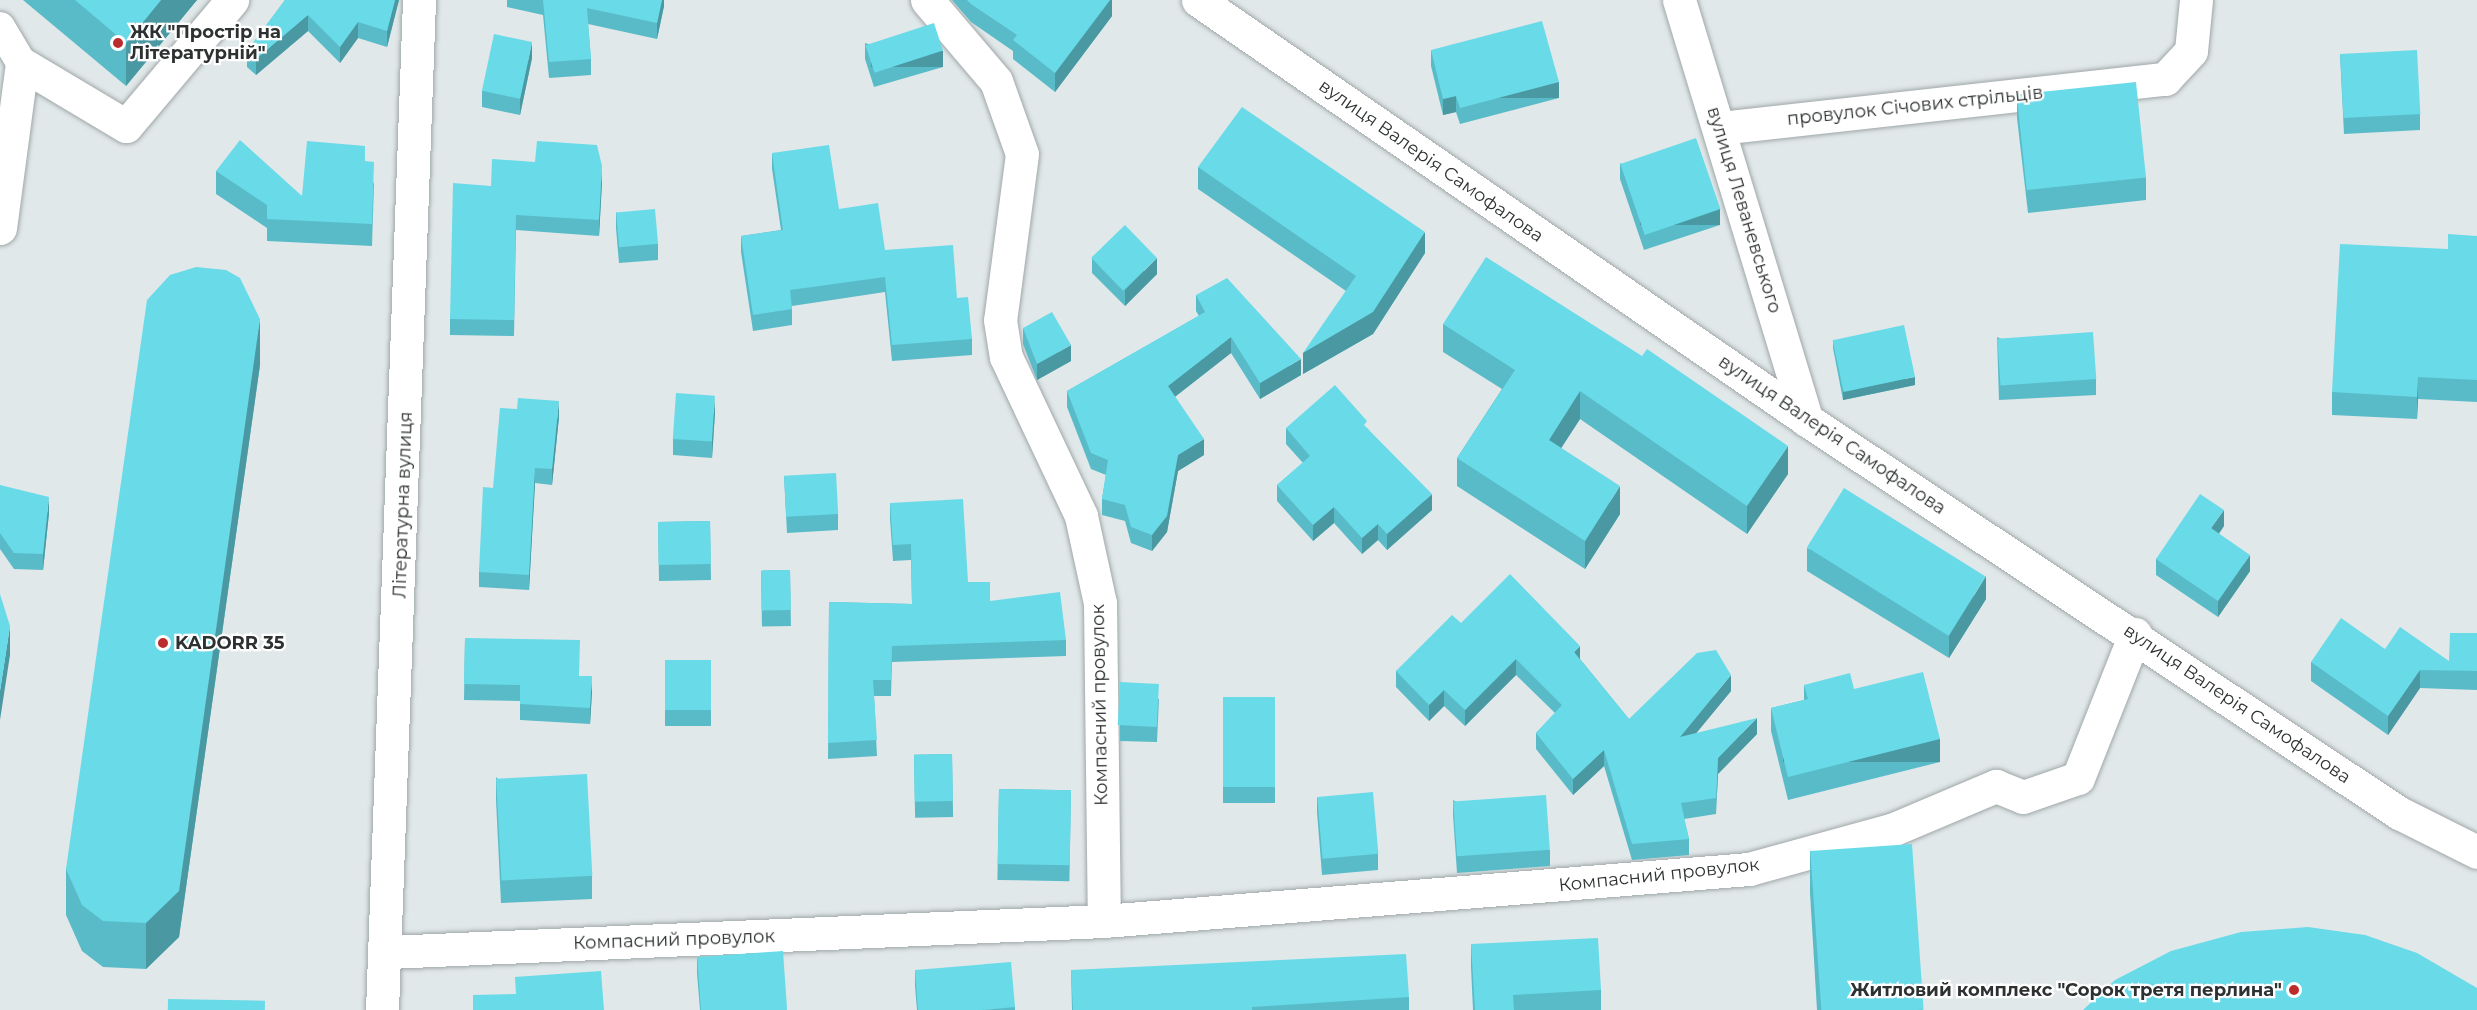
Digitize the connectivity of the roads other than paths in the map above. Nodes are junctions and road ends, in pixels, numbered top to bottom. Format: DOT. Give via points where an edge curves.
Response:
graph roads {
  1 [pos="232,0"];
  2 [pos="419,0"];
  3 [pos="927,0"];
  4 [pos="1198,0"];
  5 [pos="1679,0"];
  6 [pos="2196,0"];
  7 [pos="0,27"];
  8 [pos="22,64"];
  9 [pos="1719,128"];
  10 [pos="0,228"];
  11 [pos="1807,420"];
  12 [pos="2135,634"];
  13 [pos="2477,852"];
  14 [pos="1104,921"];
  15 [pos="388,952"];
  16 [pos="382,1010"];
  1 -- 8 [label="street" via="126,126"];
  2 -- 15 [label="street, Літературна вулиця"];
  3 -- 14 [label="street, Компасний провулок" via="996,81 1022,154 1000,320 1006,357 1081,516 1100,603"];
  4 -- 11 [label="street, вулиця Валерія Самофалова"];
  5 -- 9 [label="street, вулиця Леваневського"];
  6 -- 9 [label="street, провулок Січових стрільців" via="2191,51 2165,80"];
  7 -- 8 [label="street"];
  8 -- 10 [label="street"];
  9 -- 11 [label="street, вулиця Леваневського"];
  11 -- 12 [label="street, вулиця Валерія Самофалова"];
  12 -- 13 [label="street, вулиця Валерія Самофалова" via="2399,813"];
  12 -- 14 [label="street, Компасний провулок" via="2078,777 2023,797 1996,786 1894,829 1749,869"];
  14 -- 15 [label="street, Компасний провулок"];
  15 -- 16 [label="street, Літературна вулиця"];
}
